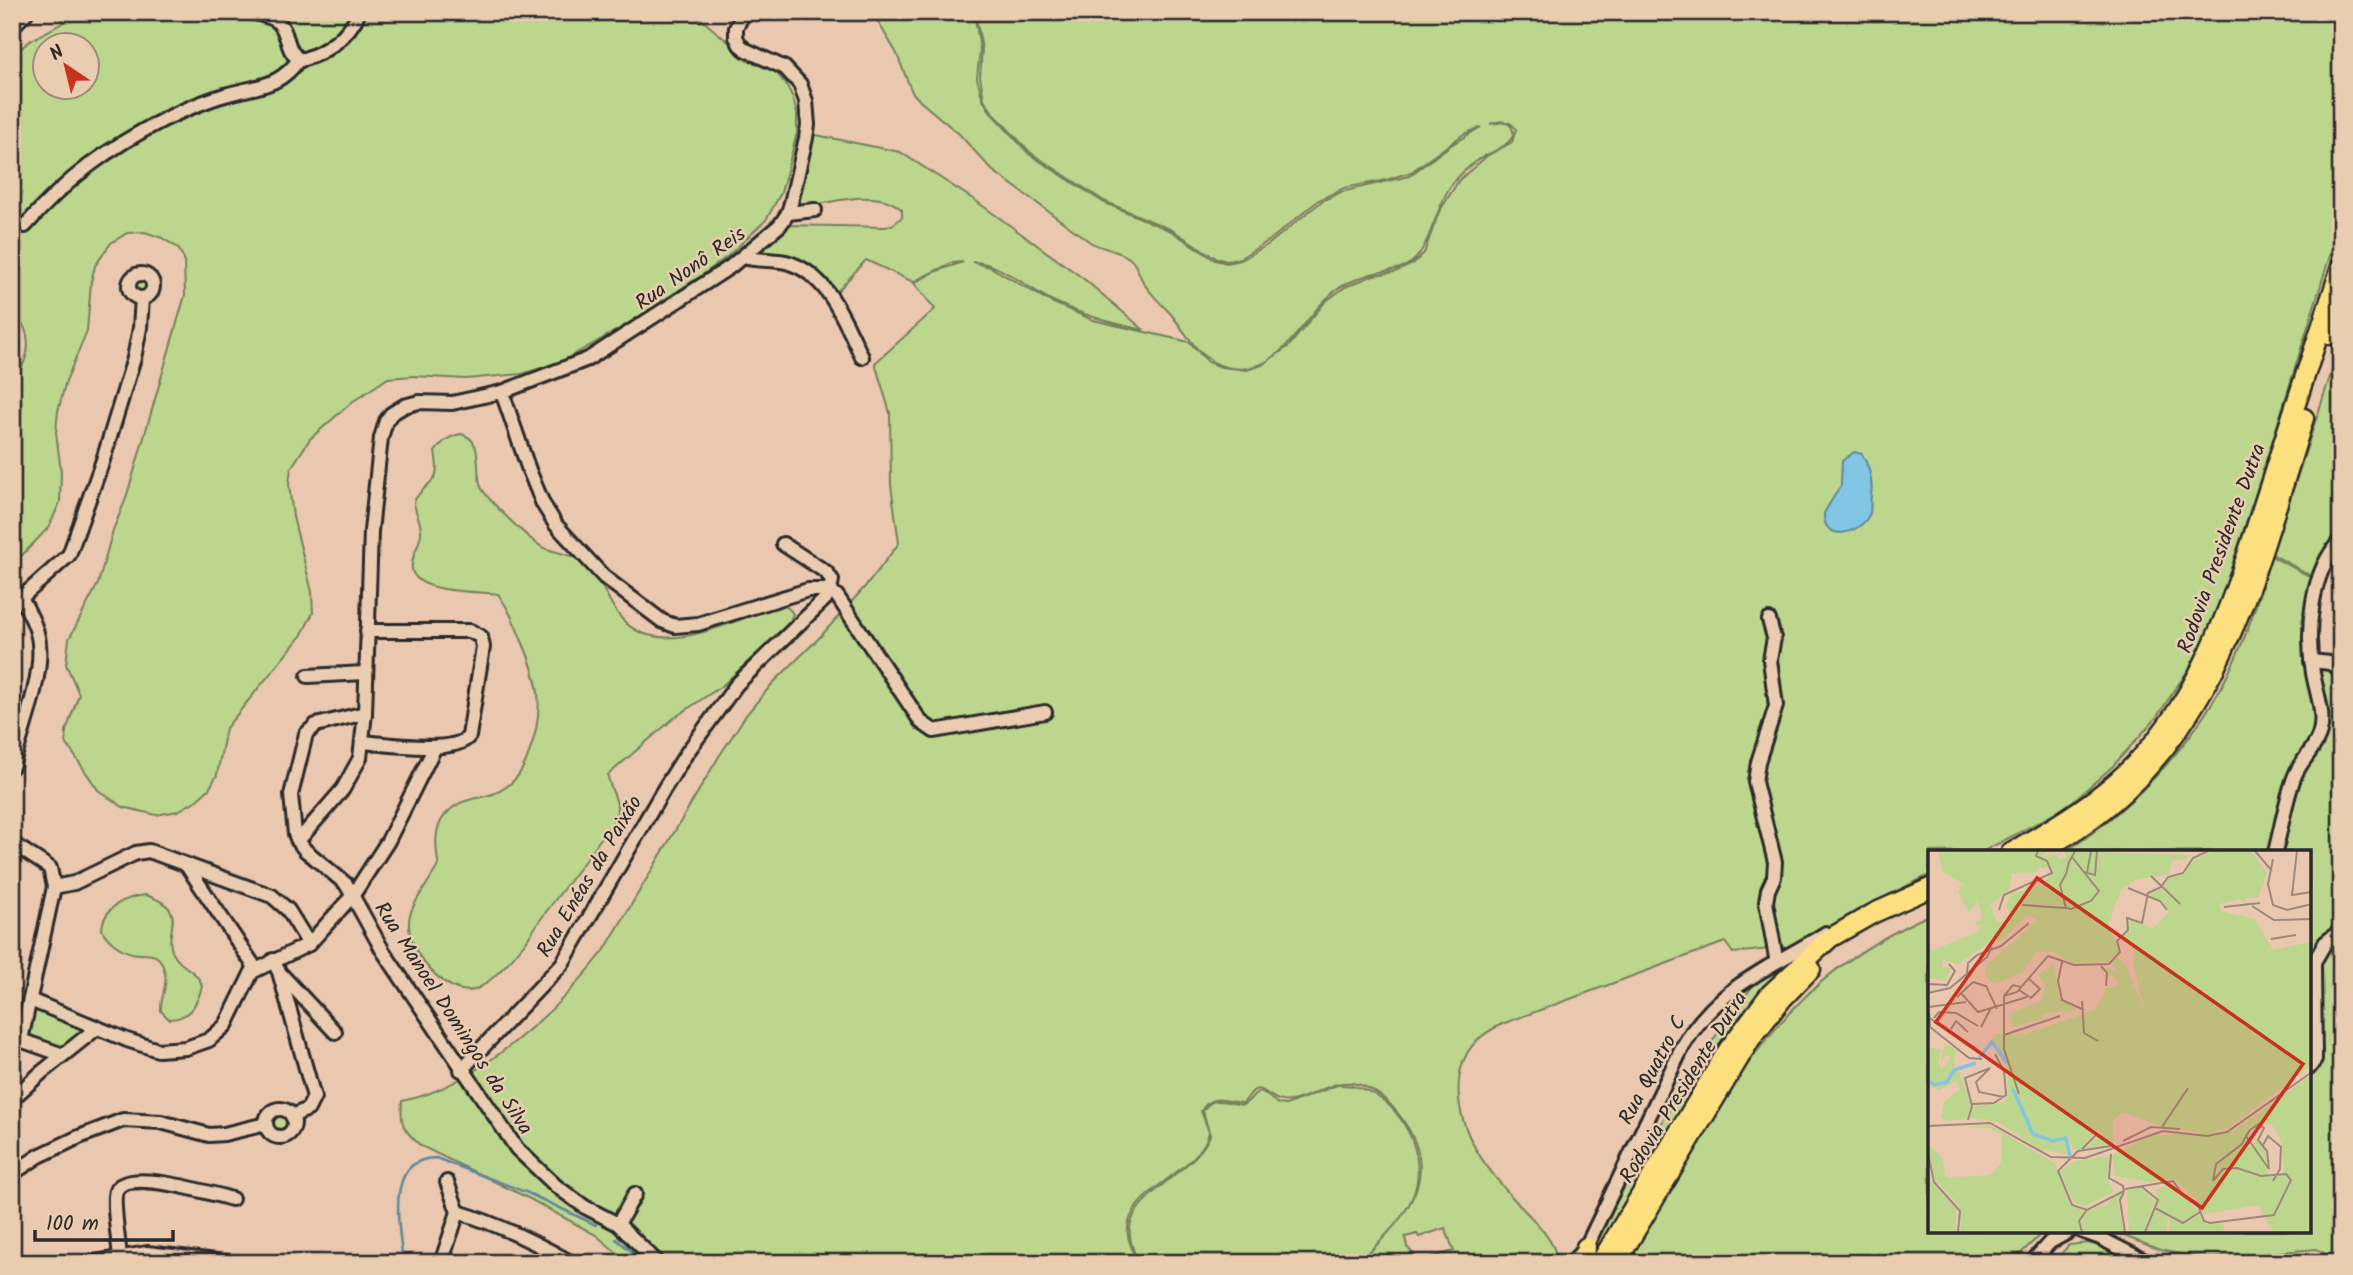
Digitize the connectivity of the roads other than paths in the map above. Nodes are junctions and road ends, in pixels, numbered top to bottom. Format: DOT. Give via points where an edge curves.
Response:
graph roads {
  1 [pos="27,12"];
  2 [pos="251,12"];
  3 [pos="359,12"];
  4 [pos="744,12"];
  5 [pos="12,27"];
  6 [pos="299,59"];
  7 [pos="815,210"];
  8 [pos="788,213"];
  9 [pos="25,226"];
  10 [pos="743,257"];
  11 [pos="2341,267"];
  12 [pos="142,298"];
  13 [pos="2341,307"];
  14 [pos="862,357"];
  15 [pos="502,392"];
  16 [pos="2341,540"];
  17 [pos="783,544"];
  18 [pos="830,590"];
  19 [pos="17,603"];
  20 [pos="1769,620"];
  21 [pos="367,631"];
  22 [pos="2311,661"];
  23 [pos="2341,670"];
  24 [pos="365,673"];
  25 [pos="308,676"];
  26 [pos="1045,712"];
  27 [pos="365,713"];
  28 [pos="363,742"];
  29 [pos="435,747"];
  30 [pos="12,767"];
  31 [pos="298,841"];
  32 [pos="12,843"];
  33 [pos="2012,850"];
  34 [pos="2041,850"];
  35 [pos="2276,850"];
  36 [pos="187,866"];
  37 [pos="1928,883"];
  38 [pos="54,887"];
  39 [pos="1928,889"];
  40 [pos="353,895"];
  41 [pos="1928,901"];
  42 [pos="2341,930"];
  43 [pos="309,944"];
  44 [pos="1776,958"];
  45 [pos="276,966"];
  46 [pos="256,969"];
  47 [pos="30,1000"];
  48 [pos="97,1028"];
  49 [pos="335,1032"];
  50 [pos="17,1039"];
  51 [pos="63,1055"];
  52 [pos="2311,1065"];
  53 [pos="461,1070"];
  54 [pos="12,1099"];
  55 [pos="292,1115"];
  56 [pos="266,1124"];
  57 [pos="12,1174"];
  58 [pos="447,1182"];
  59 [pos="635,1194"];
  60 [pos="232,1199"];
  61 [pos="458,1212"];
  62 [pos="485,1220"];
  63 [pos="618,1224"];
  64 [pos="2066,1233"];
  65 [pos="2087,1233"];
  66 [pos="449,1239"];
  67 [pos="1587,1248"];
  68 [pos="120,1257"];
  69 [pos="1618,1260"];
  70 [pos="88,1263"];
  71 [pos="234,1263"];
  72 [pos="441,1263"];
  73 [pos="572,1263"];
  74 [pos="658,1263"];
  75 [pos="1572,1263"];
  76 [pos="1600,1263"];
  77 [pos="2031,1263"];
  78 [pos="2149,1263"];
  1 -- 5 [label="street"];
  2 -- 6 [label="street" via="281,24"];
  3 -- 6 [label="street" via="334,43"];
  4 -- 8 [label="street, Rua Nonô Reis" via="736,28 740,44 785,68 804,93 807,131"];
  6 -- 9 [label="street" via="275,82 199,104 120,143 81,171"];
  7 -- 8 [label="street"];
  8 -- 10 [label="street, Rua Nonô Reis"];
  10 -- 14 [label="street" via="786,262 810,274 835,303"];
  10 -- 15 [label="street, Rua Nonô Reis" via="588,359"];
  11 -- 33 [label="highway, Rodovia Presidente Dutra" via="2256,529 2204,663 2164,727 2118,780 2068,818"];
  12 -- 19 [label="street" via="134,358 73,546 64,561"];
  13 -- 34 [label="highway, Rodovia Presidente Dutra" via="2246,597 2200,698 2175,736 2119,795"];
  15 -- 18 [label="street" via="529,470 556,525 604,577 662,621 675,626 698,624 808,590"];
  15 -- 21 [label="street, Rua Nonô Reis" via="452,403 409,404 386,421 376,472"];
  16 -- 22 [label="street" via="2328,559 2311,605"];
  17 -- 18 [label="street" via="826,572 832,580"];
  18 -- 26 [label="street" via="926,727 934,731"];
  18 -- 53 [label="street, Rua Enéas da Paixão" via="737,684 663,789 570,953"];
  19 -- 30 [label="street" via="34,624 40,646"];
  20 -- 44 [label="street" via="1774,638 1770,660 1776,705 1755,782 1775,862 1766,902"];
  21 -- 24 [label="street, Rua Nonô Reis"];
  21 -- 29 [label="street" via="470,631 481,637 469,736 458,744"];
  22 -- 23 [label="street" via="2330,663"];
  22 -- 35 [label="street" via="2321,728 2293,779"];
  24 -- 25 [label="street"];
  24 -- 27 [label="street, Rua Nonô Reis"];
  27 -- 28 [label="street, Rua Nonô Reis"];
  27 -- 31 [label="street" via="316,725 306,734 291,795"];
  28 -- 29 [label="street"];
  28 -- 31 [label="street, Rua Nonô Reis" via="350,779"];
  29 -- 40 [label="street" via="388,841"];
  31 -- 40 [label="street, Rua Manoel Domingos da Silva" via="340,877"];
  32 -- 38 [label="street" via="50,868"];
  36 -- 38 [label="street" via="146,850 89,877"];
  36 -- 43 [label="street" via="272,896 288,910"];
  36 -- 46 [label="street"];
  37 -- 67 [label="street, Rua Quatro C" via="1858,915 1766,968 1711,1007 1683,1046"];
  38 -- 47 [label="street"];
  39 -- 76 [label="highway, Rodovia Presidente Dutra" via="1830,938 1770,994 1717,1068"];
  40 -- 43 [label="street"];
  40 -- 53 [label="street, Rua Manoel Domingos da Silva" via="383,951"];
  41 -- 69 [label="highway, Rodovia Presidente Dutra" via="1838,947 1764,1020"];
  42 -- 52 [label="street" via="2325,943 2314,962 2315,1060"];
  43 -- 45 [label="street"];
  45 -- 46 [label="street"];
  45 -- 49 [label="street"];
  45 -- 55 [label="street" via="314,1097 308,1109"];
  46 -- 48 [label="street" via="247,978 226,1025 199,1045 158,1050"];
  47 -- 48 [label="street"];
  47 -- 50 [label="street"];
  48 -- 51 [label="street"];
  50 -- 51 [label="street"];
  51 -- 54 [label="street"];
  53 -- 63 [label="street, Rua Manoel Domingos da Silva" via="538,1172 585,1207"];
  55 -- 56 [label="street" via="276,1109 267,1116"];
  55 -- 56 [label="street" via="293,1128 284,1136 272,1134"];
  56 -- 57 [label="street" via="209,1135 161,1122 123,1120 39,1156"];
  58 -- 61 [label="street"];
  59 -- 63 [label="street"];
  60 -- 68 [label="street" via="162,1182 120,1185 114,1194"];
  61 -- 62 [label="street"];
  61 -- 66 [label="street"];
  62 -- 66 [label="street" via="467,1224"];
  62 -- 73 [label="street"];
  63 -- 74 [label="street, Rua Manoel Domingos da Silva"];
  64 -- 77 [label="street" via="2050,1242"];
  65 -- 78 [label="street"];
  66 -- 72 [label="street"];
  67 -- 75 [label="street, Rua Quatro C"];
  68 -- 70 [label="street"];
  68 -- 71 [label="street" via="147,1253"];
}
